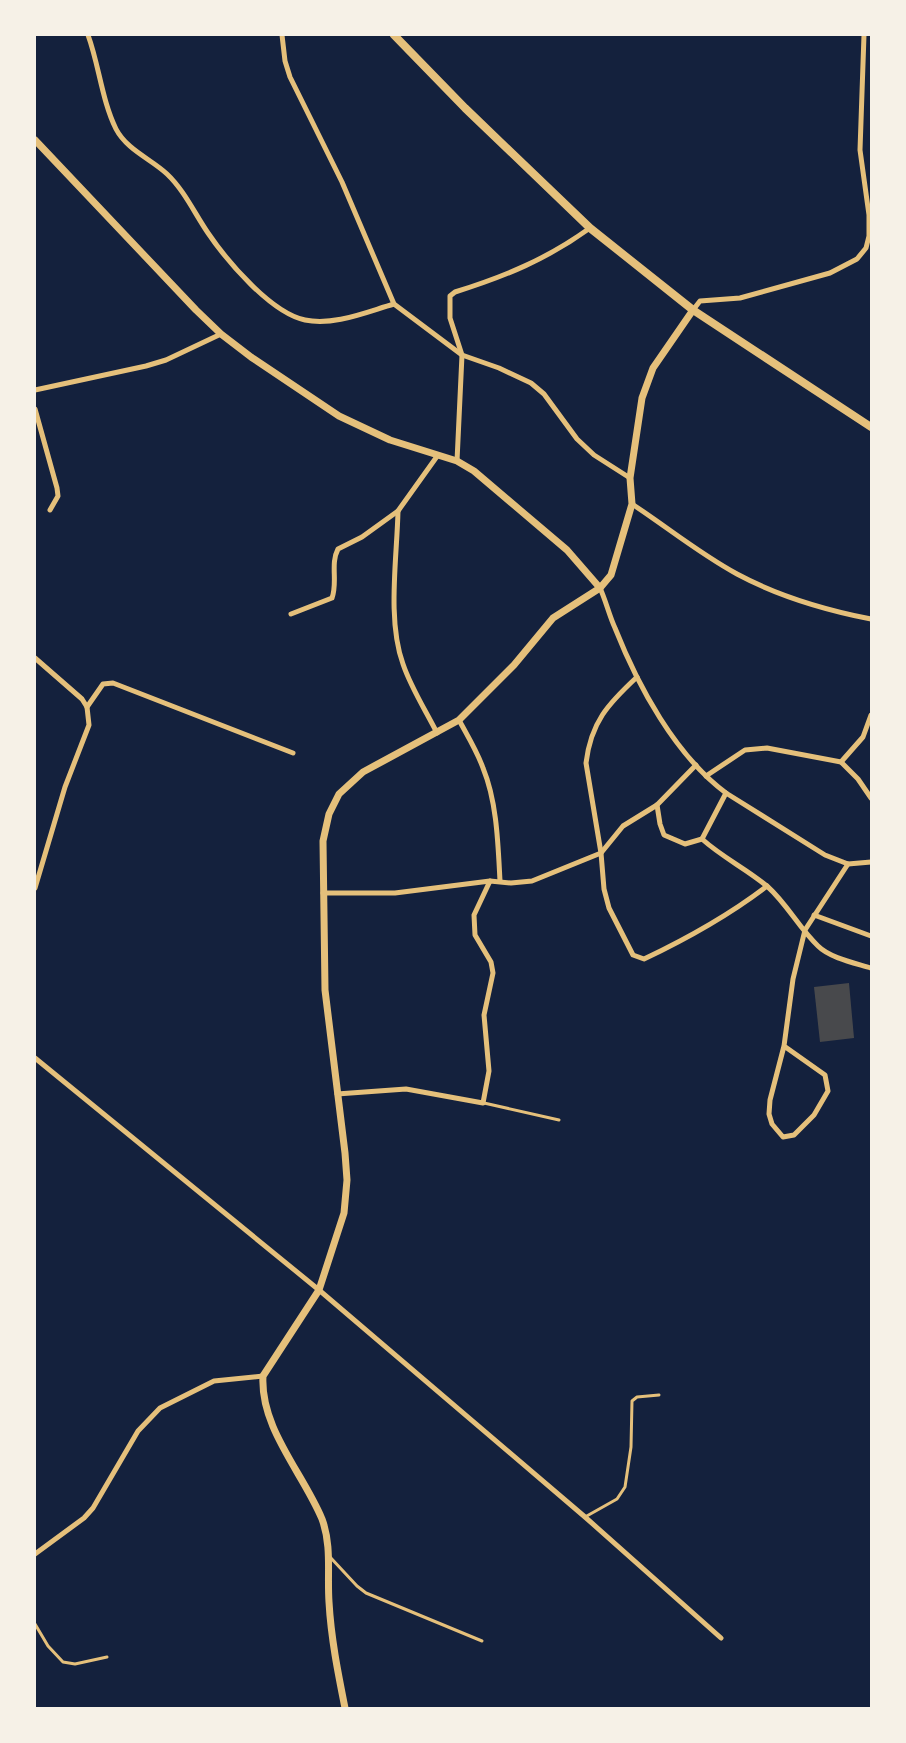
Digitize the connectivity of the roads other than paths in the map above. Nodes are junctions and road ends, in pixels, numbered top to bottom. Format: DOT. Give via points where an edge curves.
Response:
graph roads {
  1 [pos="88,35"];
  2 [pos="282,35"];
  3 [pos="394,35"];
  4 [pos="864,35"];
  5 [pos="35,140"];
  6 [pos="590,228"];
  7 [pos="394,304"];
  8 [pos="693,310"];
  9 [pos="221,334"];
  10 [pos="462,355"];
  11 [pos="35,390"];
  12 [pos="35,409"];
  13 [pos="871,427"];
  14 [pos="438,455"];
  15 [pos="457,461"];
  16 [pos="630,478"];
  17 [pos="632,504"];
  18 [pos="50,510"];
  19 [pos="398,511"];
  20 [pos="600,588"];
  21 [pos="291,614"];
  22 [pos="871,619"];
  23 [pos="35,658"];
  24 [pos="637,677"];
  25 [pos="87,707"];
  26 [pos="871,715"];
  27 [pos="459,720"];
  28 [pos="437,733"];
  29 [pos="293,753"];
  30 [pos="841,762"];
  31 [pos="696,765"];
  32 [pos="706,776"];
  33 [pos="726,793"];
  34 [pos="871,798"];
  35 [pos="658,805"];
  36 [pos="702,839"];
  37 [pos="601,853"];
  38 [pos="871,862"];
  39 [pos="848,864"];
  40 [pos="490,881"];
  41 [pos="500,881"];
  42 [pos="766,886"];
  43 [pos="35,888"];
  44 [pos="323,893"];
  45 [pos="814,915"];
  46 [pos="805,930"];
  47 [pos="871,936"];
  48 [pos="871,968"];
  49 [pos="784,1046"];
  50 [pos="35,1058"];
  51 [pos="337,1094"];
  52 [pos="483,1103"];
  53 [pos="559,1120"];
  54 [pos="319,1290"];
  55 [pos="263,1376"];
  56 [pos="659,1395"];
  57 [pos="585,1517"];
  58 [pos="35,1554"];
  59 [pos="329,1556"];
  60 [pos="35,1624"];
  61 [pos="722,1638"];
  62 [pos="482,1641"];
  63 [pos="107,1657"];
  64 [pos="345,1708"];
  1 -- 7 [label="street" via="116,130 127,143 167,174 232,263 275,304 288,314 321,322"];
  2 -- 7 [label="street" via="290,77 342,182"];
  3 -- 6 [label="main road"];
  4 -- 8 [label="street" via="860,150 869,215 866,248 857,259 830,273 740,298 700,301"];
  5 -- 9 [label="street"];
  6 -- 8 [label="main road"];
  6 -- 10 [label="street" via="559,250 522,269 450,296 450,318"];
  7 -- 10 [label="street"];
  8 -- 13 [label="main road"];
  8 -- 16 [label="street" via="665,348 648,382 637,422"];
  9 -- 11 [label="street" via="160,362"];
  9 -- 14 [label="street" via="339,416 390,440"];
  10 -- 15 [label="street"];
  10 -- 16 [label="street" via="531,384 544,394 588,450"];
  12 -- 18 [label="street" via="57,488 58,496"];
  14 -- 15 [label="street"];
  14 -- 19 [label="street"];
  15 -- 20 [label="street" via="474,471 567,550"];
  16 -- 17 [label="street"];
  17 -- 20 [label="street" via="616,563"];
  17 -- 22 [label="street" via="715,560 763,586 825,608"];
  19 -- 21 [label="street" via="362,537 338,549 332,598"];
  19 -- 28 [label="street" via="395,603 398,646 403,665"];
  20 -- 24 [label="street"];
  20 -- 27 [label="street" via="553,618 514,665"];
  23 -- 25 [label="street" via="67,684"];
  24 -- 31 [label="street" via="666,726"];
  24 -- 37 [label="street" via="606,706 596,722 587,749 586,775"];
  25 -- 29 [label="street" via="103,684 113,683"];
  25 -- 43 [label="street" via="89,724 65,787"];
  26 -- 30 [label="street" via="863,737"];
  27 -- 28 [label="street"];
  27 -- 41 [label="street" via="488,784 493,804"];
  28 -- 44 [label="street" via="382,760 339,794 323,841"];
  30 -- 32 [label="street" via="755,747 735,755"];
  30 -- 34 [label="street"];
  31 -- 32 [label="street"];
  31 -- 35 [label="street"];
  32 -- 33 [label="street"];
  33 -- 36 [label="street"];
  33 -- 39 [label="street" via="825,855"];
  35 -- 36 [label="street" via="664,835 685,844"];
  35 -- 37 [label="street" via="623,826"];
  36 -- 42 [label="street"];
  37 -- 41 [label="street" via="532,881"];
  37 -- 42 [label="street" via="609,908 633,955 640,959 697,934 735,911"];
  38 -- 39 [label="street"];
  39 -- 45 [label="street"];
  40 -- 41 [label="street"];
  40 -- 44 [label="street" via="396,893"];
  40 -- 52 [label="street" via="473,921 475,935 491,962 493,973 484,1009 490,1071"];
  42 -- 46 [label="street"];
  44 -- 51 [label="street" via="325,990"];
  45 -- 46 [label="street"];
  45 -- 47 [label="street"];
  46 -- 48 [label="street" via="828,953"];
  46 -- 49 [label="street" via="793,979"];
  49 -- 49 [label="street" via="769,1114 772,1124 786,1138 794,1135 814,1115 828,1091 824,1076"];
  50 -- 54 [label="street"];
  51 -- 52 [label="street" via="406,1089"];
  51 -- 54 [label="street" via="347,1180 344,1213"];
  52 -- 53 [label="lane"];
  54 -- 55 [label="street"];
  54 -- 57 [label="street"];
  55 -- 58 [label="street" via="214,1380 160,1408 138,1432 93,1508"];
  55 -- 59 [label="street" via="262,1388 269,1414 322,1520"];
  56 -- 57 [label="lane" via="637,1397 632,1401 632,1447 624,1487 617,1499"];
  57 -- 61 [label="street"];
  59 -- 62 [label="lane" via="366,1593"];
  59 -- 64 [label="street" via="334,1651"];
  60 -- 63 [label="lane" via="48,1646 63,1662 75,1664"];
}
